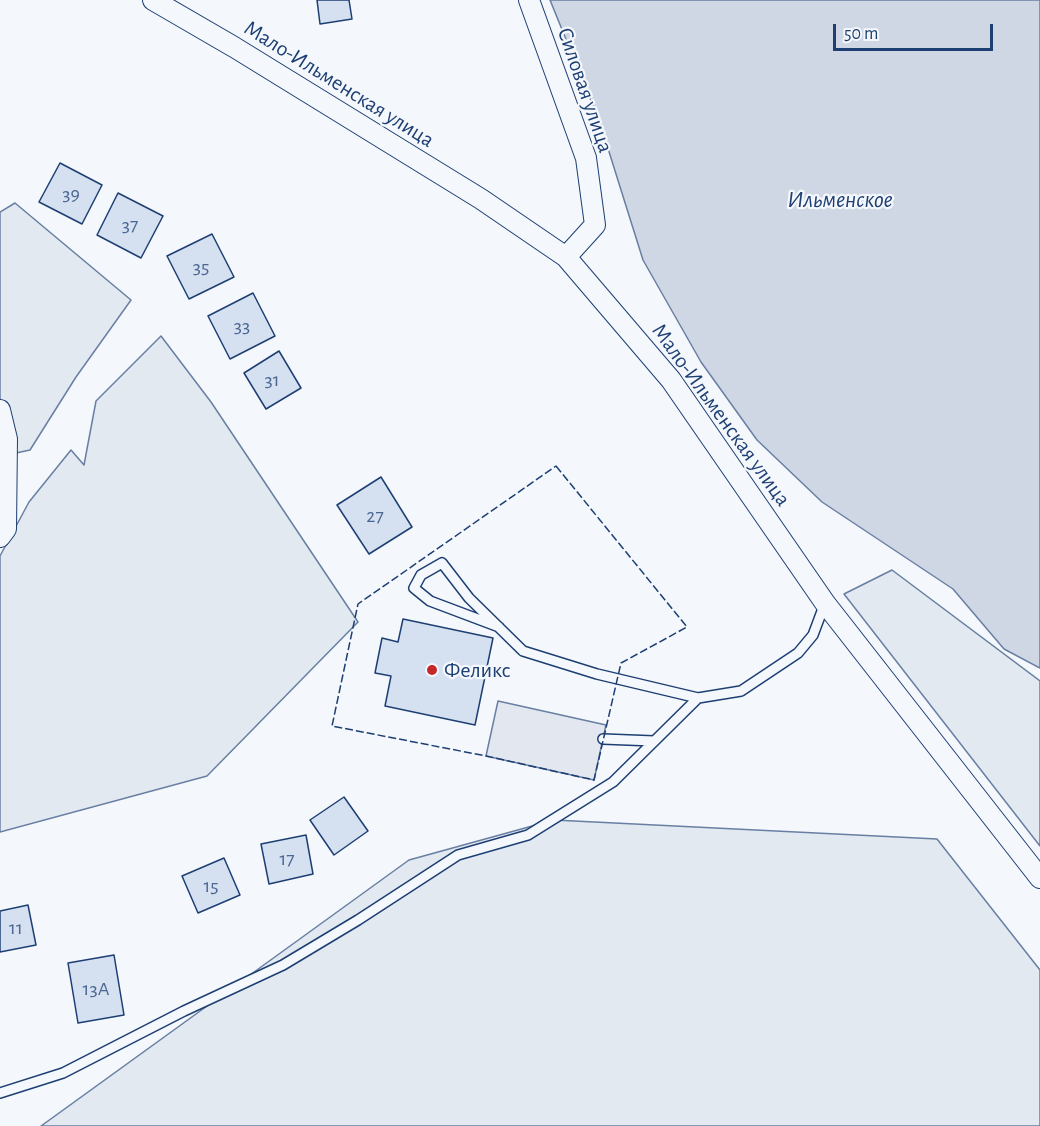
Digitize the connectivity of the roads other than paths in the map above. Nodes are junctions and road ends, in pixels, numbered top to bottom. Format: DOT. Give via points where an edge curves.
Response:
graph roads {
  1 [pos="153,0"];
  2 [pos="529,0"];
  3 [pos="566,257"];
  4 [pos="0,410"];
  5 [pos="0,537"];
  6 [pos="825,603"];
  7 [pos="499,627"];
  8 [pos="698,698"];
  9 [pos="603,739"];
  10 [pos="654,741"];
  11 [pos="1040,878"];
  12 [pos="0,1093"];
  1 -- 3 [label="street, Мало-Ильменская улица" via="481,199"];
  2 -- 3 [label="street, Силовая улица" via="586,158 595,225"];
  3 -- 6 [label="street, Мало-Ильменская улица" via="670,380"];
  4 -- 5 [label="street" via="7,439 6,529"];
  6 -- 8 [label="lane" via="813,635 798,653 741,691"];
  6 -- 11 [label="street, Мало-Ильменская улица"];
  7 -- 7 [label="lane" via="469,598 442,563 421,575 414,588 430,602"];
  7 -- 8 [label="lane" via="523,651 597,674"];
  8 -- 10 [label="lane"];
  9 -- 10 [label="lane"];
  10 -- 12 [label="lane" via="613,782 528,835 458,855 283,965 63,1073"];
}
